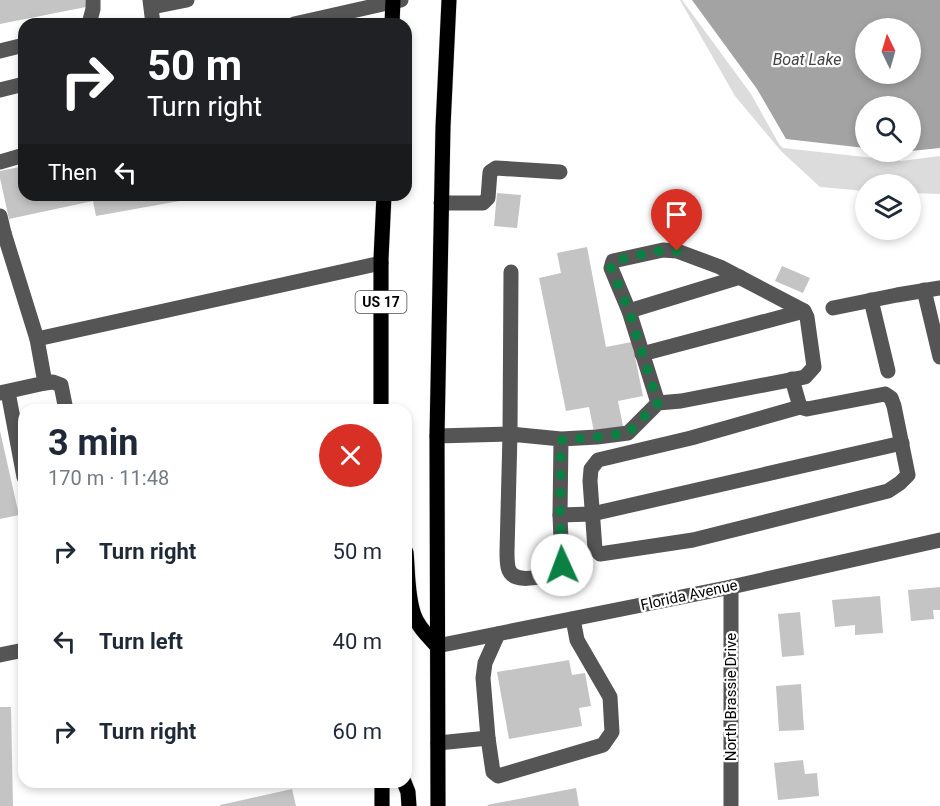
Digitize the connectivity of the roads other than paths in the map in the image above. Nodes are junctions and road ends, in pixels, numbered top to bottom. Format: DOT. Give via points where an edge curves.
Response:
graph roads {
  1 [pos="93,0"];
  2 [pos="187,0"];
  3 [pos="449,0"];
  4 [pos="396,1"];
  5 [pos="151,4"];
  6 [pos="91,18"];
  7 [pos="321,18"];
  8 [pos="393,18"];
  9 [pos="18,46"];
  10 [pos="0,51"];
  11 [pos="18,86"];
  12 [pos="0,90"];
  13 [pos="18,157"];
  14 [pos="0,162"];
  15 [pos="560,171"];
  16 [pos="384,201"];
  17 [pos="441,203"];
  18 [pos="0,216"];
  19 [pos="2,233"];
  20 [pos="381,263"];
  21 [pos="511,272"];
  22 [pos="740,277"];
  23 [pos="940,288"];
  24 [pos="924,290"];
  25 [pos="871,300"];
  26 [pos="833,308"];
  27 [pos="629,311"];
  28 [pos="804,311"];
  29 [pos="37,339"];
  30 [pos="642,354"];
  31 [pos="940,357"];
  32 [pos="888,371"];
  33 [pos="792,379"];
  34 [pos="45,383"];
  35 [pos="4,393"];
  36 [pos="658,403"];
  37 [pos="65,404"];
  38 [pos="381,404"];
  39 [pos="800,406"];
  40 [pos="510,434"];
  41 [pos="437,436"];
  42 [pos="561,440"];
  43 [pos="902,443"];
  44 [pos="18,452"];
  45 [pos="592,514"];
  46 [pos="560,515"];
  47 [pos="940,540"];
  48 [pos="731,587"];
  49 [pos="412,605"];
  50 [pos="573,619"];
  51 [pos="498,634"];
  52 [pos="437,646"];
  53 [pos="18,651"];
  54 [pos="0,655"];
  55 [pos="488,738"];
  56 [pos="438,743"];
  57 [pos="382,788"];
  58 [pos="406,788"];
  59 [pos="382,806"];
  60 [pos="409,806"];
  61 [pos="438,806"];
  62 [pos="731,806"];
  1 -- 6 [label="street"];
  2 -- 5 [label="street"];
  3 -- 17 [label="main road"];
  4 -- 7 [label="street"];
  4 -- 8 [label="main road"];
  9 -- 10 [label="street"];
  11 -- 12 [label="street"];
  13 -- 14 [label="street"];
  15 -- 17 [label="street" via="496,168 490,172 488,198 483,203"];
  16 -- 20 [label="main road, US 17"];
  17 -- 41 [label="main road"];
  18 -- 19 [label="street"];
  19 -- 29 [label="street"];
  20 -- 29 [label="street"];
  20 -- 38 [label="main road, US 17"];
  21 -- 40 [label="street"];
  22 -- 27 [label="street"];
  22 -- 27 [label="street" via="677,251 663,250 613,261 611,268"];
  22 -- 28 [label="street"];
  23 -- 24 [label="street"];
  24 -- 25 [label="street"];
  24 -- 31 [label="street"];
  25 -- 26 [label="street"];
  25 -- 32 [label="street"];
  27 -- 30 [label="street"];
  28 -- 30 [label="street"];
  28 -- 33 [label="street" via="814,367 805,377"];
  29 -- 34 [label="street"];
  30 -- 36 [label="street"];
  33 -- 36 [label="street"];
  33 -- 39 [label="street"];
  34 -- 35 [label="street"];
  34 -- 37 [label="street" via="60,385"];
  35 -- 44 [label="street"];
  36 -- 42 [label="street" via="628,433"];
  39 -- 43 [label="street" via="807,409 885,394 894,406"];
  39 -- 45 [label="street" via="598,460 591,469"];
  40 -- 41 [label="street"];
  40 -- 42 [label="street"];
  40 -- 46 [label="street" via="507,552 508,567 514,576 520,579 560,571"];
  41 -- 52 [label="main road"];
  42 -- 46 [label="street"];
  43 -- 45 [label="street"];
  43 -- 45 [label="street" via="908,475 888,491 693,540 600,554 595,549"];
  45 -- 46 [label="street"];
  47 -- 48 [label="street, Florida Avenue"];
  48 -- 50 [label="street, Florida Avenue"];
  48 -- 62 [label="street, North Brassie Drive"];
  49 -- 52 [label="main road" via="422,630"];
  50 -- 51 [label="street, Florida Avenue"];
  50 -- 55 [label="street" via="577,640 610,697 612,732 603,745 498,776 493,772"];
  51 -- 52 [label="street, Florida Avenue"];
  51 -- 55 [label="street" via="483,678"];
  52 -- 56 [label="main road"];
  53 -- 54 [label="street"];
  55 -- 56 [label="street"];
  56 -- 61 [label="main road"];
  57 -- 59 [label="main road"];
  58 -- 60 [label="main road"];
}
